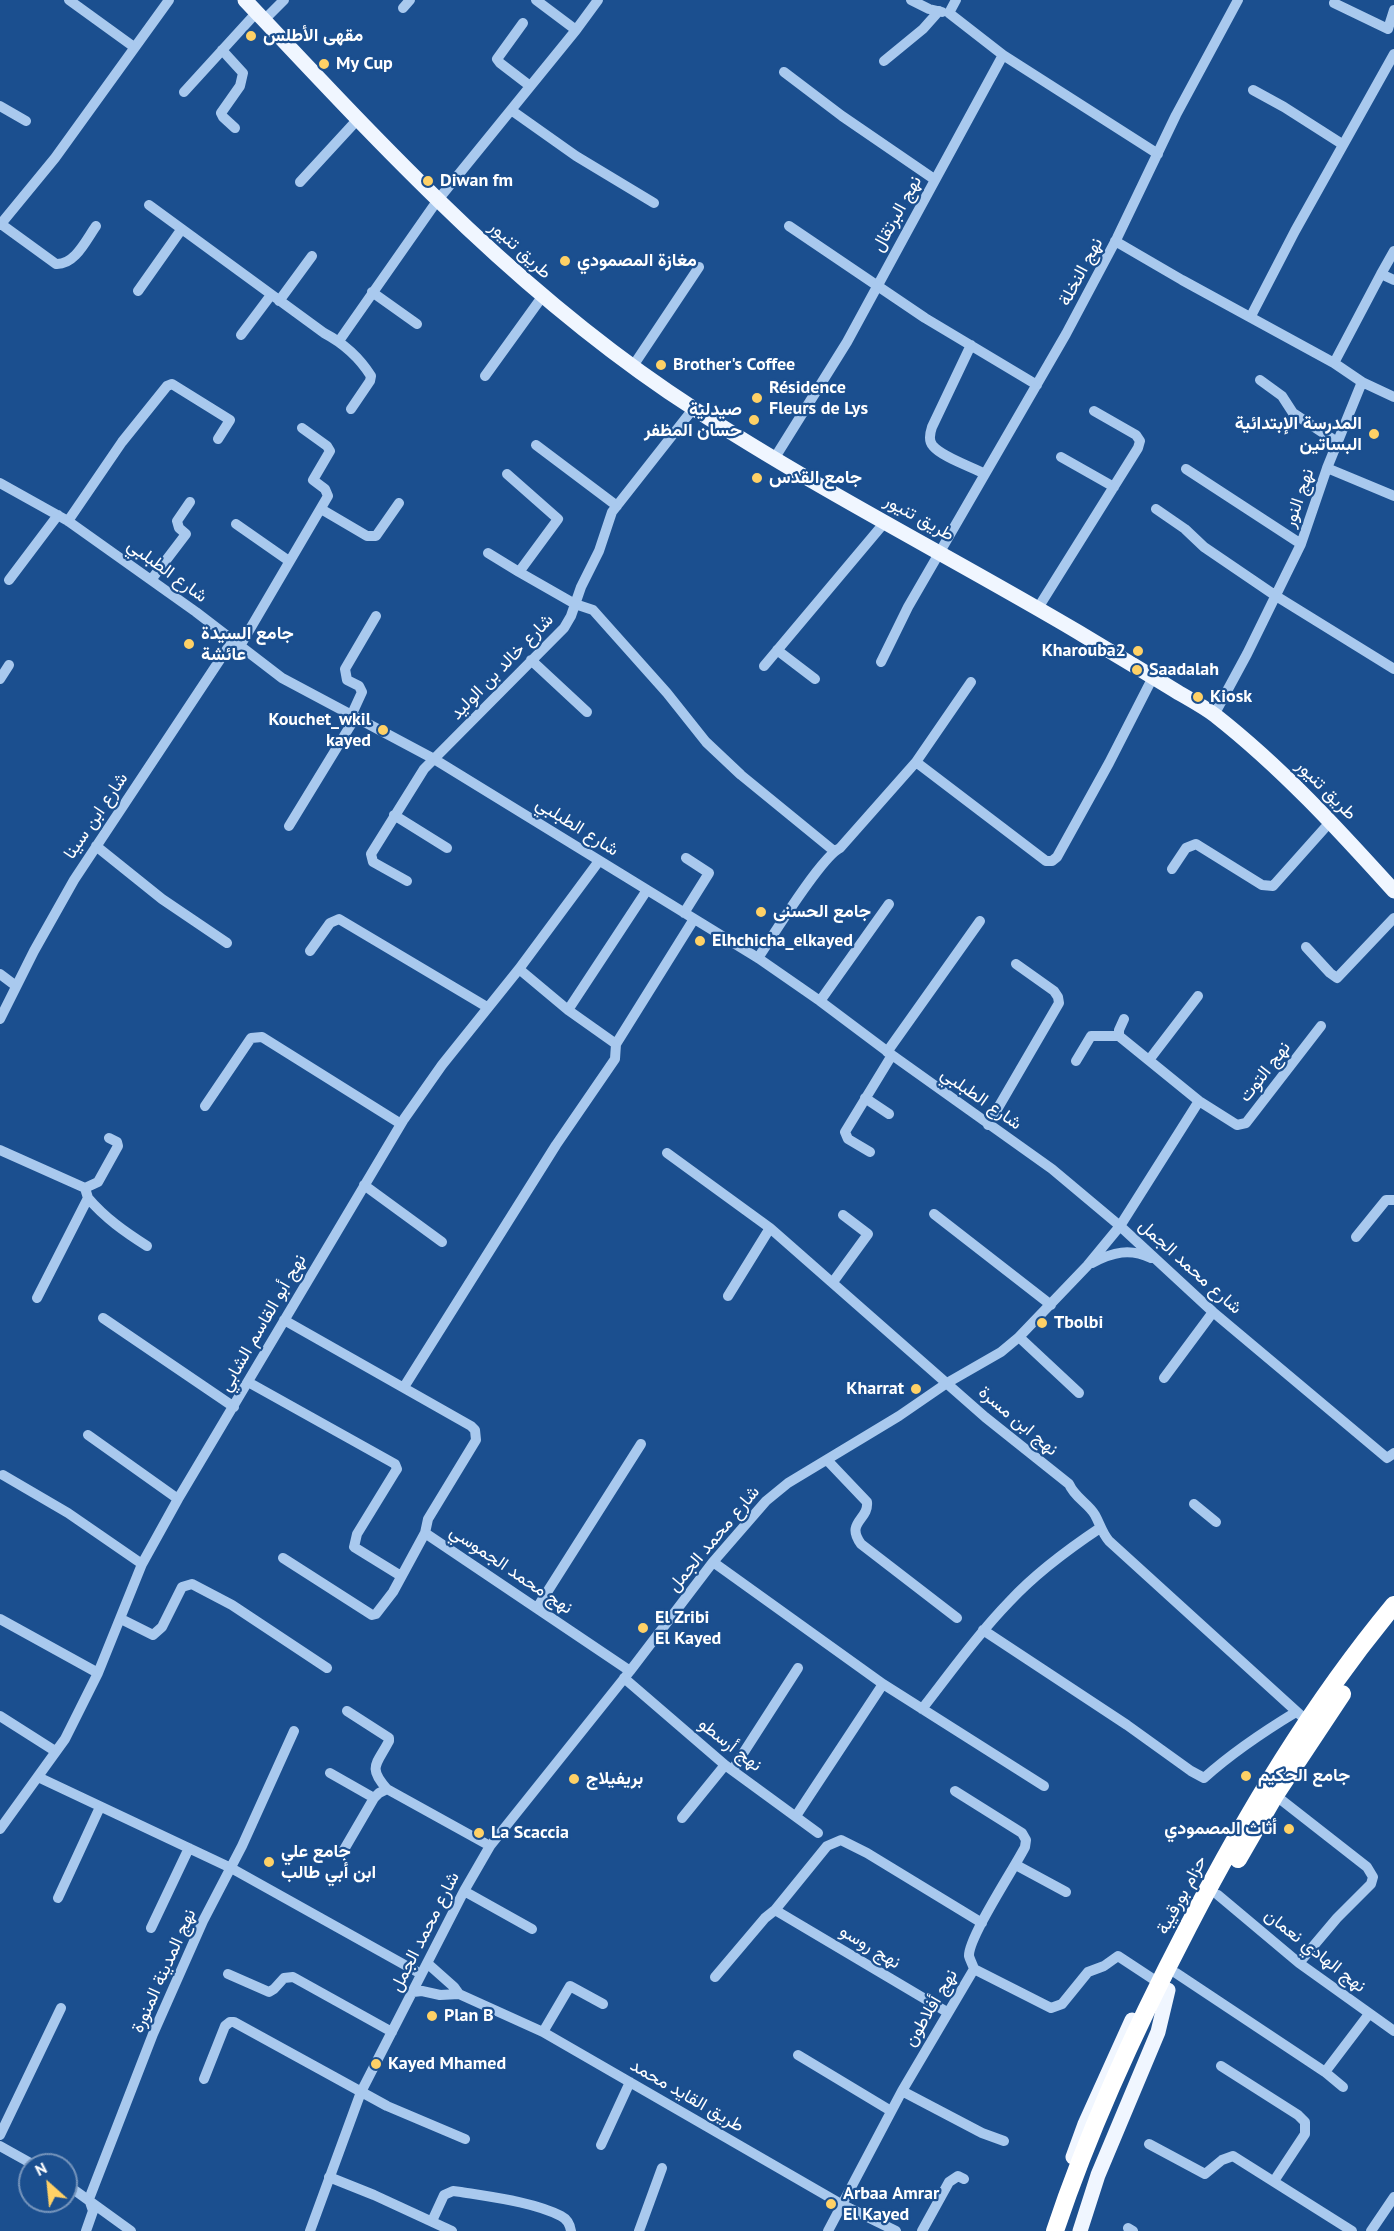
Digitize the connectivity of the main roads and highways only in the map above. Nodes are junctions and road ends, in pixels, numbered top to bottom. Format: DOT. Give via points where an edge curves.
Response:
graph roads {
  1 [pos="245,0"];
  2 [pos="1394,891"];
  3 [pos="1394,1605"];
  4 [pos="1394,1622"];
  5 [pos="1163,1987"];
  6 [pos="1098,2131"];
  7 [pos="1046,2231"];
  8 [pos="1055,2231"];
  9 [pos="1068,2231"];
  10 [pos="1080,2231"];
  1 -- 2 [label="main road, طريق تنيور" via="437,201 542,297 693,409 1038,608 1214,715 1289,779"];
  3 -- 5 [label="highway, حزام بورقيبة" via="1301,1717"];
  4 -- 5 [label="highway, حزام بورقيبة" via="1275,1795 1176,1973"];
  5 -- 6 [label="highway, حزام بورقيبة"];
  5 -- 7 [label="main road" via="1133,2019 1119,2047 1085,2124"];
  5 -- 10 [label="main road" via="1158,2032 1098,2175"];
  6 -- 8 [label="highway, حزام بورقيبة"];
  6 -- 9 [label="highway, حزام بورقيبة"];
}
